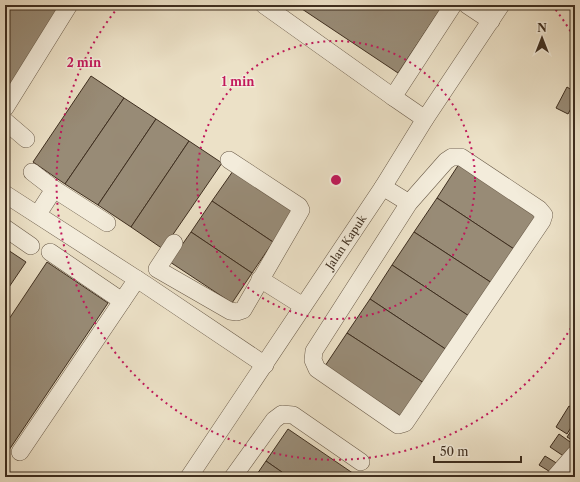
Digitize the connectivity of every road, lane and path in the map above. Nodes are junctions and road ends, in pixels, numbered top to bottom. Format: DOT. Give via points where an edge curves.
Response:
graph roads {
  1 [pos="69,5"];
  2 [pos="264,5"];
  3 [pos="453,5"];
  4 [pos="467,5"];
  5 [pos="501,5"];
  6 [pos="491,21"];
  7 [pos="392,98"];
  8 [pos="5,108"];
  9 [pos="425,119"];
  10 [pos="5,121"];
  11 [pos="26,139"];
  12 [pos="229,160"];
  13 [pos="32,172"];
  14 [pos="383,188"];
  15 [pos="54,189"];
  16 [pos="5,194"];
  17 [pos="409,203"];
  18 [pos="38,214"];
  19 [pos="107,223"];
  20 [pos="5,228"];
  21 [pos="174,243"];
  22 [pos="31,246"];
  23 [pos="50,252"];
  24 [pos="137,279"];
  25 [pos="260,279"];
  26 [pos="122,301"];
  27 [pos="303,306"];
  28 [pos="264,366"];
  29 [pos="20,452"];
  30 [pos="575,454"];
  31 [pos="362,462"];
  32 [pos="189,477"];
  33 [pos="233,477"];
  34 [pos="556,477"];
  1 -- 8 [label="street"];
  2 -- 7 [label="street"];
  3 -- 7 [label="street"];
  4 -- 6 [label="street"];
  5 -- 6 [label="street, Jalan Kapuk"];
  6 -- 9 [label="street, Jalan Kapuk"];
  7 -- 9 [label="street"];
  9 -- 14 [label="street, Jalan Kapuk"];
  10 -- 11 [label="street"];
  12 -- 25 [label="street" via="299,206 301,210"];
  13 -- 15 [label="street"];
  14 -- 17 [label="street"];
  14 -- 27 [label="street, Jalan Kapuk"];
  15 -- 18 [label="street"];
  15 -- 19 [label="street"];
  16 -- 18 [label="street"];
  17 -- 17 [label="street" via="314,351 313,360 317,369 398,425 405,423 542,221 544,214 461,157 452,157 446,161"];
  18 -- 24 [label="street"];
  20 -- 22 [label="street"];
  21 -- 25 [label="street" via="157,269 230,311 243,310"];
  23 -- 26 [label="street"];
  24 -- 26 [label="street"];
  24 -- 28 [label="street"];
  25 -- 27 [label="street"];
  26 -- 29 [label="street"];
  27 -- 28 [label="street, Jalan Kapuk"];
  28 -- 32 [label="street, Jalan Kapuk"];
  30 -- 34 [label="street"];
  31 -- 33 [label="street" via="293,415 282,414 274,420"];
}
